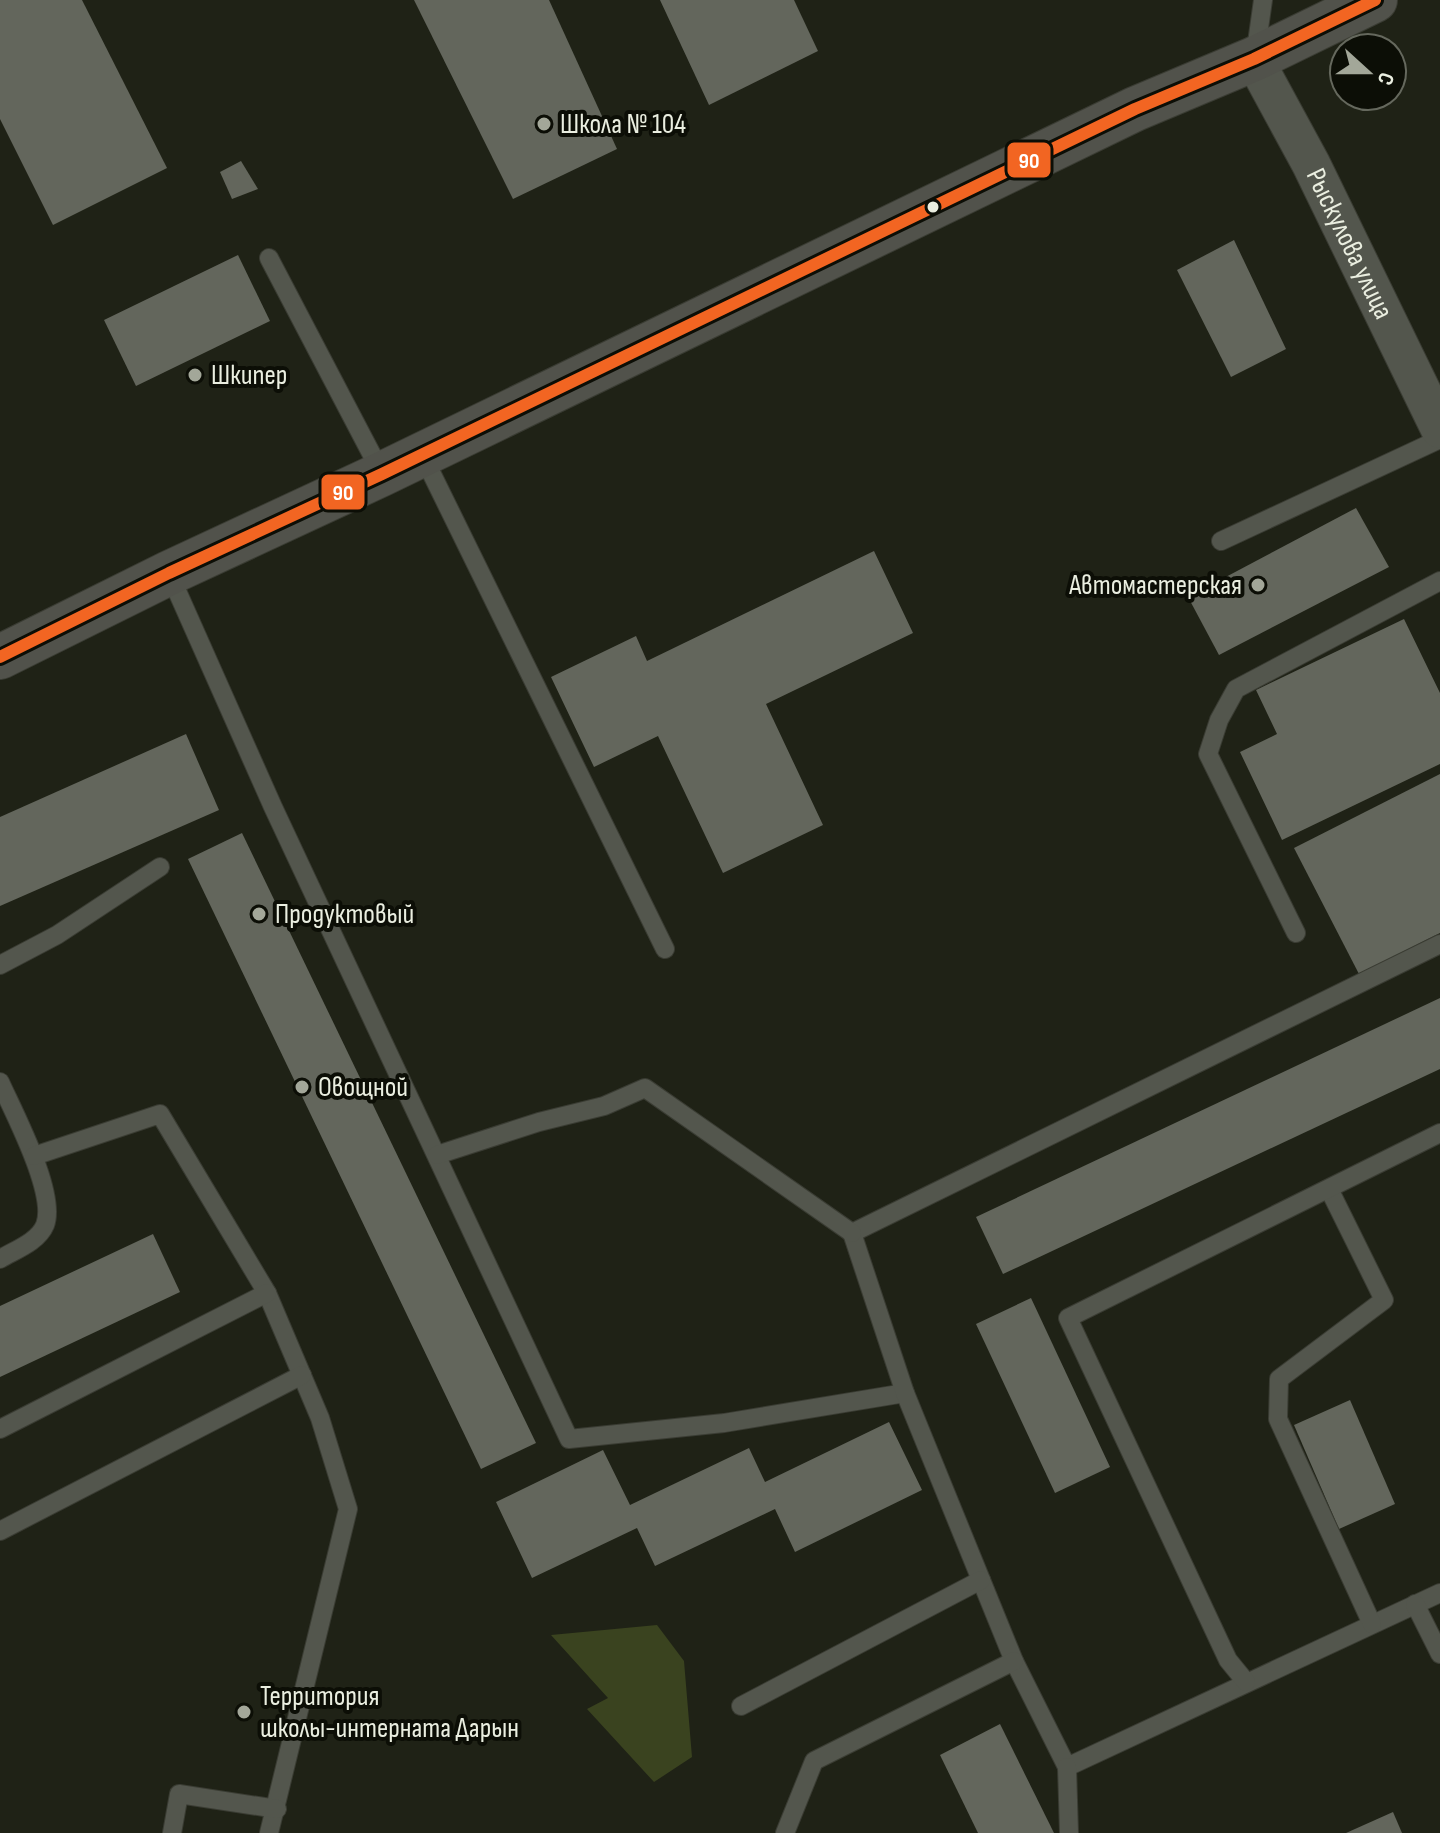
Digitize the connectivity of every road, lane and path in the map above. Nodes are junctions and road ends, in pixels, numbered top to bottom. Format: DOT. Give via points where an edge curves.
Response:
graph roads {
  1 [pos="1248,0"];
  2 [pos="1375,0"];
  3 [pos="1260,26"];
  4 [pos="269,258"];
  5 [pos="1440,429"];
  6 [pos="1440,439"];
  7 [pos="422,454"];
  8 [pos="382,474"];
  9 [pos="1221,541"];
  10 [pos="169,573"];
  11 [pos="1440,581"];
  12 [pos="0,657"];
  13 [pos="160,867"];
  14 [pos="1296,933"];
  15 [pos="1440,944"];
  16 [pos="665,949"];
  17 [pos="0,965"];
  18 [pos="0,1082"];
  19 [pos="1440,1133"];
  20 [pos="437,1155"];
  21 [pos="34,1156"];
  22 [pos="1329,1189"];
  23 [pos="852,1233"];
  24 [pos="0,1259"];
  25 [pos="267,1293"];
  26 [pos="302,1375"];
  27 [pos="905,1393"];
  28 [pos="0,1429"];
  29 [pos="0,1531"];
  30 [pos="981,1580"];
  31 [pos="1440,1593"];
  32 [pos="1415,1604"];
  33 [pos="1372,1624"];
  34 [pos="1440,1654"];
  35 [pos="1014,1661"];
  36 [pos="1246,1682"];
  37 [pos="741,1706"];
  38 [pos="1067,1767"];
  39 [pos="277,1809"];
  40 [pos="172,1833"];
  41 [pos="269,1833"];
  42 [pos="785,1833"];
  43 [pos="1069,1833"];
  1 -- 3 [label="lane"];
  2 -- 3 [label="main road"];
  3 -- 5 [label="street, Рыскулова улица" via="1311,164"];
  3 -- 7 [label="main road" via="1135,109"];
  4 -- 8 [label="lane"];
  6 -- 9 [label="lane"];
  7 -- 8 [label="main road"];
  7 -- 16 [label="lane"];
  8 -- 10 [label="main road"];
  10 -- 12 [label="main road"];
  10 -- 20 [label="lane"];
  11 -- 14 [label="lane" via="1236,689 1219,720 1208,754"];
  13 -- 17 [label="lane" via="57,935"];
  15 -- 23 [label="lane"];
  18 -- 21 [label="lane"];
  19 -- 22 [label="lane"];
  20 -- 23 [label="lane" via="604,1106 645,1088"];
  20 -- 27 [label="lane" via="569,1439 724,1423"];
  21 -- 24 [label="lane" via="47,1209 44,1226 33,1241"];
  21 -- 25 [label="lane" via="160,1114"];
  22 -- 33 [label="lane" via="1384,1300 1279,1379 1278,1419"];
  22 -- 36 [label="lane" via="1068,1318 1228,1660"];
  23 -- 27 [label="lane"];
  25 -- 26 [label="lane"];
  25 -- 28 [label="lane"];
  26 -- 29 [label="lane"];
  26 -- 39 [label="lane" via="348,1509"];
  27 -- 30 [label="lane"];
  30 -- 35 [label="lane"];
  30 -- 37 [label="lane"];
  31 -- 32 [label="lane"];
  32 -- 33 [label="lane"];
  32 -- 34 [label="lane"];
  33 -- 36 [label="lane"];
  35 -- 38 [label="lane"];
  35 -- 42 [label="lane" via="814,1761"];
  36 -- 38 [label="lane"];
  38 -- 43 [label="lane"];
  39 -- 40 [label="lane" via="179,1794"];
  39 -- 41 [label="lane"];
}
